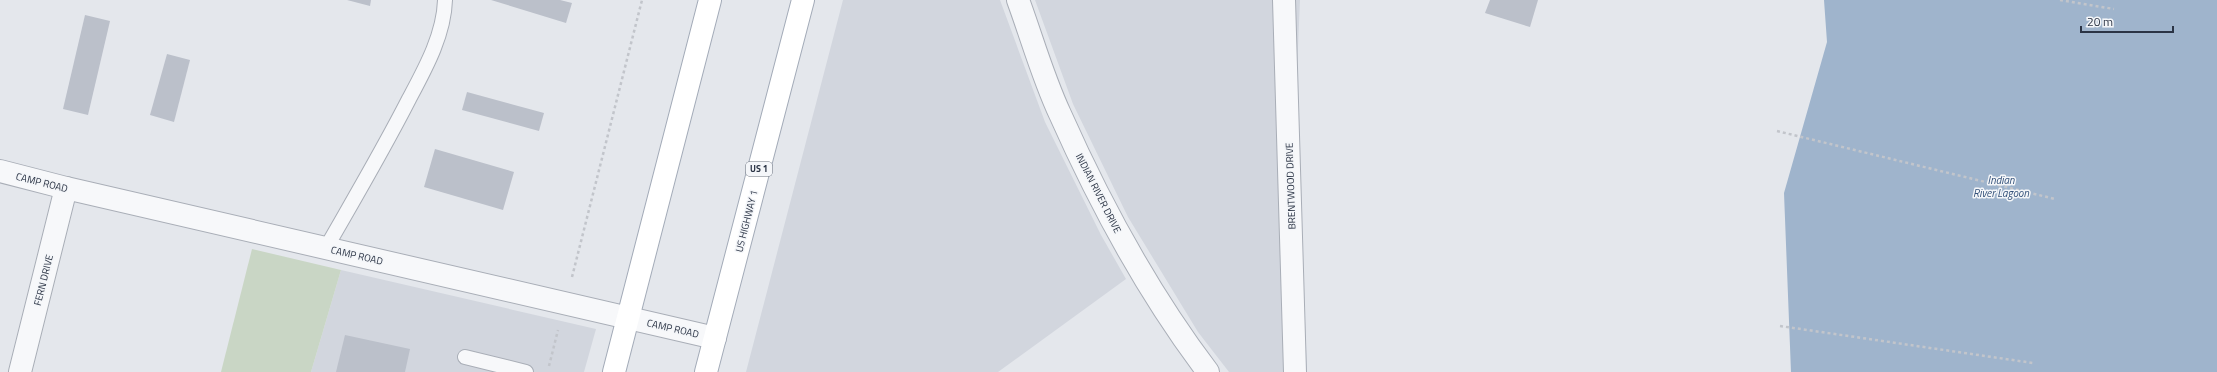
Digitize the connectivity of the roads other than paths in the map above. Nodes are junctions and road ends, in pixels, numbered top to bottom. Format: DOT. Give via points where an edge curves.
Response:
graph roads {
  1 [pos="445,0"];
  2 [pos="710,0"];
  3 [pos="803,0"];
  4 [pos="1018,0"];
  5 [pos="1284,0"];
  6 [pos="0,171"];
  7 [pos="66,188"];
  8 [pos="326,248"];
  9 [pos="628,318"];
  10 [pos="715,338"];
  11 [pos="465,357"];
  12 [pos="20,372"];
  13 [pos="526,372"];
  14 [pos="614,372"];
  15 [pos="706,372"];
  16 [pos="1208,372"];
  17 [pos="1295,372"];
  1 -- 8 [label="lane" via="436,43 421,76 386,145"];
  2 -- 9 [label="main road"];
  3 -- 10 [label="main road, US HIGHWAY 1 / US 1"];
  4 -- 16 [label="street, INDIAN RIVER DRIVE" via="1059,113 1114,226 1186,343"];
  5 -- 17 [label="street, BRENTWOOD DRIVE"];
  6 -- 7 [label="street, CAMP ROAD"];
  7 -- 8 [label="street, CAMP ROAD"];
  7 -- 12 [label="street, FERN DRIVE"];
  8 -- 9 [label="street, CAMP ROAD"];
  9 -- 10 [label="street, CAMP ROAD"];
  9 -- 14 [label="main road"];
  10 -- 15 [label="main road, US HIGHWAY 1 / US 1"];
  11 -- 13 [label="lane"];
}
